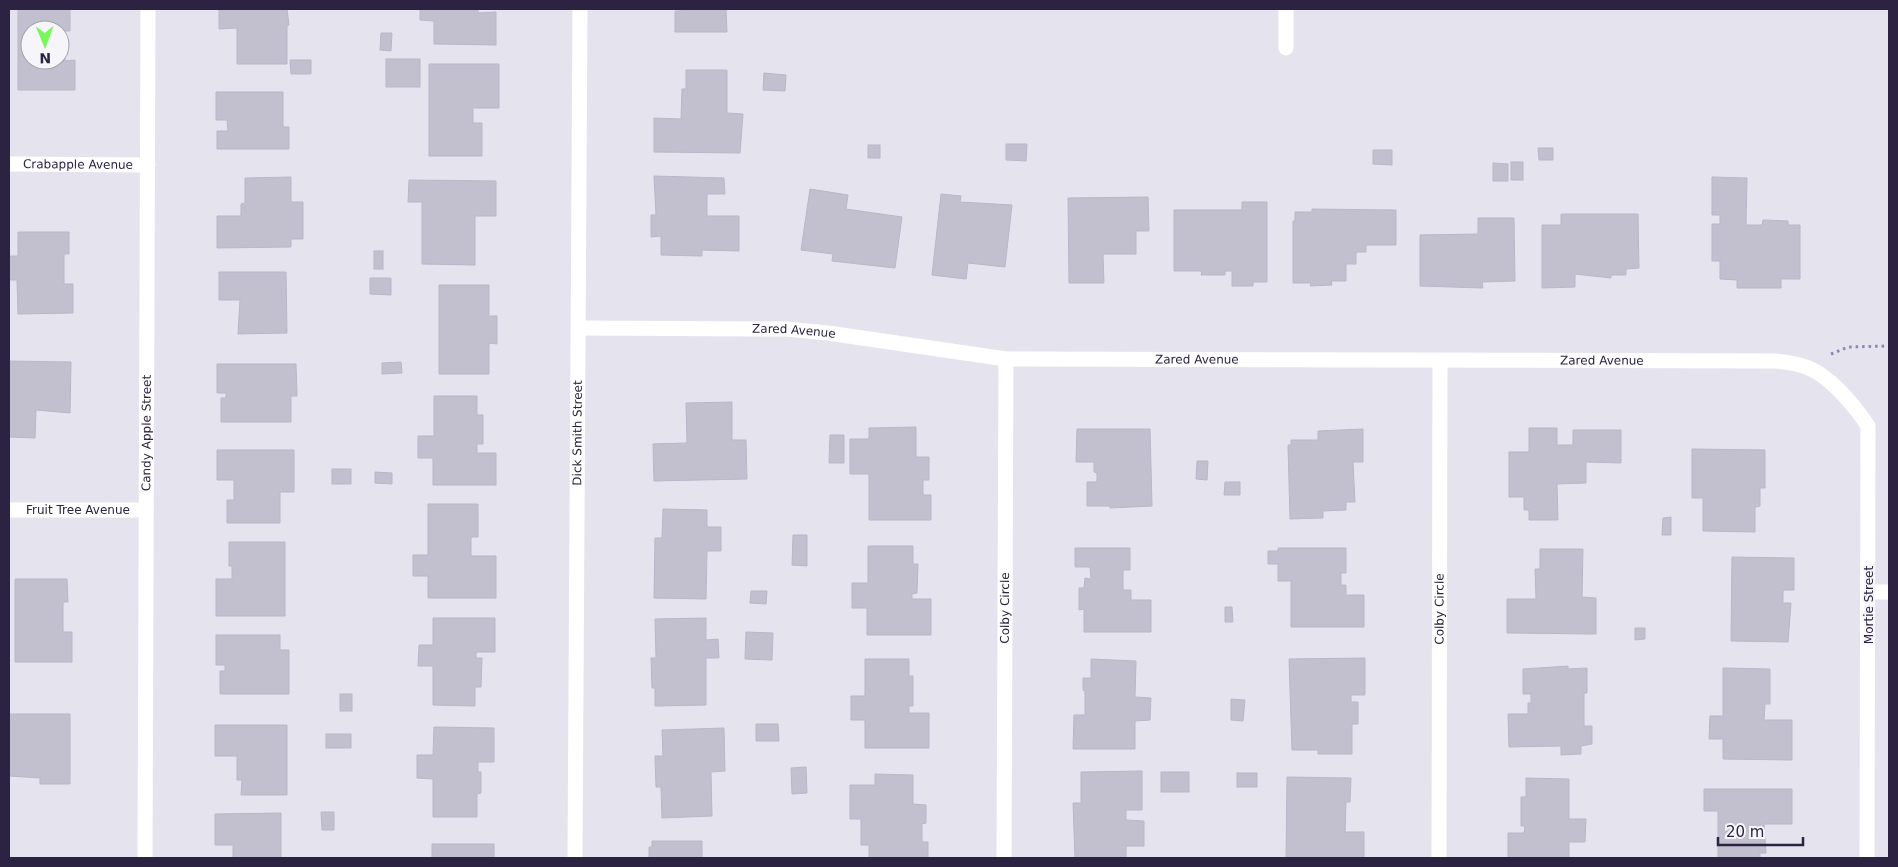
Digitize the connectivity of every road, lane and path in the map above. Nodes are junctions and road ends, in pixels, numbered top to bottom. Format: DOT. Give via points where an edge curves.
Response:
graph roads {
  1 [pos="148,9"];
  2 [pos="580,9"];
  3 [pos="1286,9"];
  4 [pos="1286,48"];
  5 [pos="9,164"];
  6 [pos="148,165"];
  7 [pos="578,328"];
  8 [pos="1889,346"];
  9 [pos="1831,354"];
  10 [pos="1006,359"];
  11 [pos="1440,361"];
  12 [pos="1817,372"];
  13 [pos="9,510"];
  14 [pos="146,510"];
  15 [pos="1869,592"];
  16 [pos="1889,592"];
  17 [pos="144,858"];
  18 [pos="576,858"];
  19 [pos="1004,858"];
  20 [pos="1439,858"];
  21 [pos="1867,858"];
  1 -- 6 [label="street, Candy Apple Street"];
  2 -- 7 [label="street, Dick Smith Street"];
  3 -- 4 [label="street"];
  5 -- 6 [label="street, Crabapple Avenue"];
  6 -- 14 [label="street, Candy Apple Street"];
  7 -- 10 [label="street, Zared Avenue" via="786,329"];
  7 -- 18 [label="street, Dick Smith Street"];
  8 -- 9 [label="path" via="1848,347"];
  10 -- 11 [label="street, Zared Avenue"];
  10 -- 19 [label="street, Colby Circle"];
  11 -- 12 [label="street, Zared Avenue" via="1776,361"];
  11 -- 20 [label="street, Colby Circle"];
  12 -- 15 [label="street, Mortie Street" via="1852,403 1868,426"];
  13 -- 14 [label="street, Fruit Tree Avenue"];
  14 -- 17 [label="street, Candy Apple Street"];
  15 -- 16 [label="street"];
  15 -- 21 [label="street, Mortie Street"];
}
